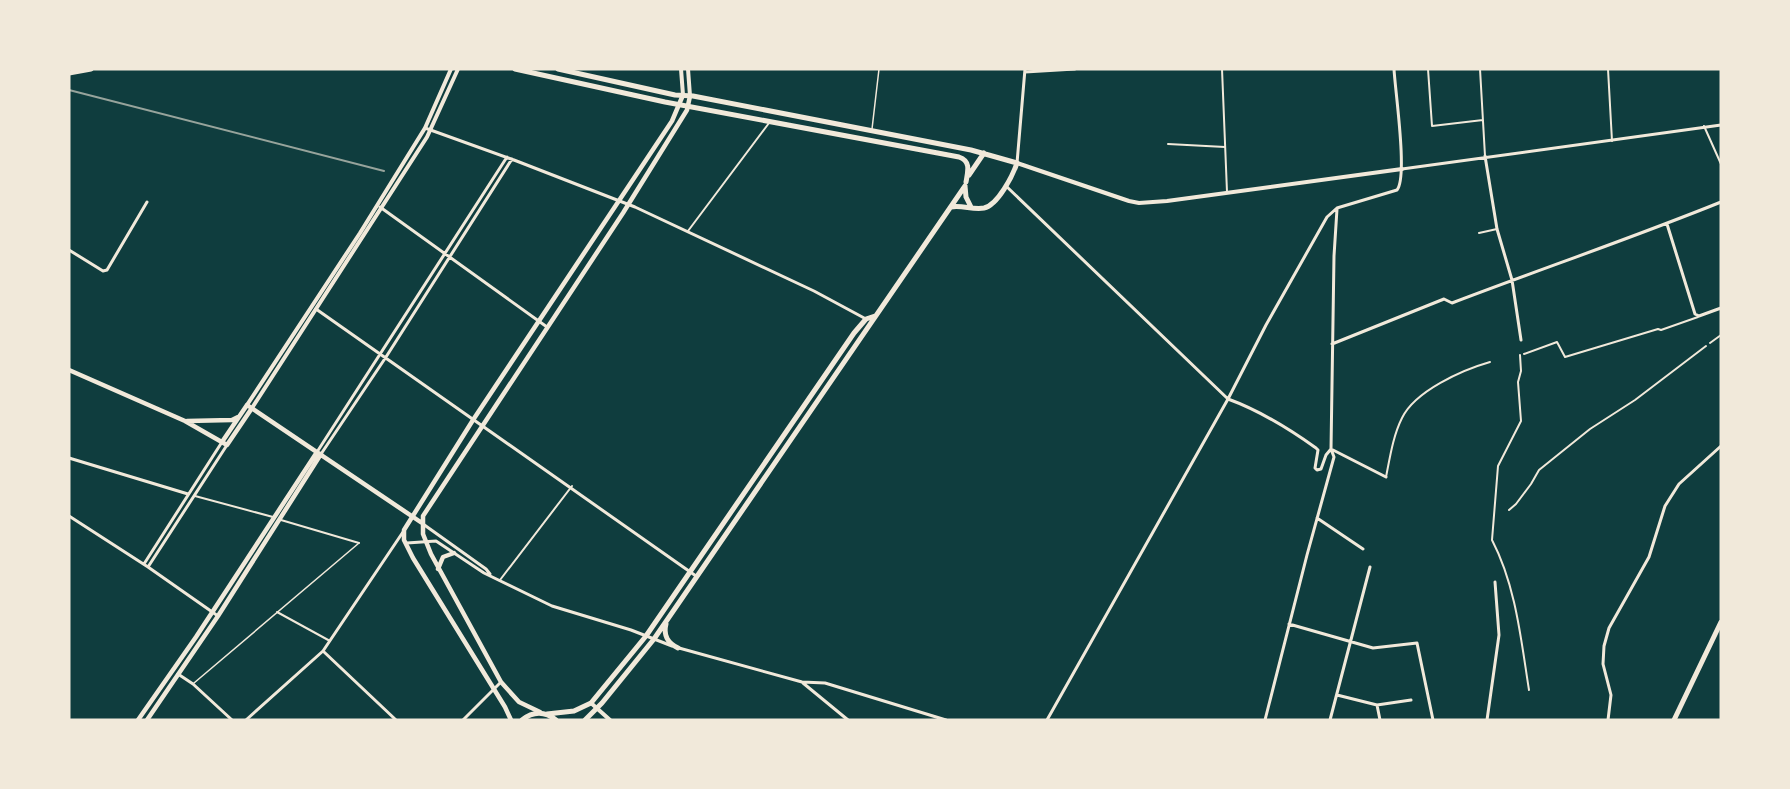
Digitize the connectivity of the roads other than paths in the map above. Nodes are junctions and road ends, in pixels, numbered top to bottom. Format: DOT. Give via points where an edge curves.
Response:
graph roads {
  1 [pos="451,69"];
  2 [pos="458,69"];
  3 [pos="515,69"];
  4 [pos="558,69"];
  5 [pos="681,69"];
  6 [pos="688,69"];
  7 [pos="879,69"];
  8 [pos="1075,69"];
  9 [pos="1222,69"];
  10 [pos="1394,69"];
  11 [pos="1428,69"];
  12 [pos="1480,69"];
  13 [pos="1608,69"];
  14 [pos="88,70"];
  15 [pos="1025,70"];
  16 [pos="72,72"];
  17 [pos="682,95"];
  18 [pos="691,96"];
  19 [pos="677,104"];
  20 [pos="690,106"];
  21 [pos="1483,120"];
  22 [pos="771,121"];
  23 [pos="1721,124"];
  24 [pos="1704,126"];
  25 [pos="424,129"];
  26 [pos="872,130"];
  27 [pos="430,131"];
  28 [pos="1612,141"];
  29 [pos="1168,144"];
  30 [pos="1226,147"];
  31 [pos="984,153"];
  32 [pos="1485,156"];
  33 [pos="507,157"];
  34 [pos="512,159"];
  35 [pos="1017,163"];
  36 [pos="1721,164"];
  37 [pos="1402,169"];
  38 [pos="966,184"];
  39 [pos="1006,186"];
  40 [pos="1227,192"];
  41 [pos="619,201"];
  42 [pos="147,202"];
  43 [pos="1721,202"];
  44 [pos="377,204"];
  45 [pos="628,205"];
  46 [pos="951,207"];
  47 [pos="971,207"];
  48 [pos="382,208"];
  49 [pos="1337,208"];
  50 [pos="1667,224"];
  51 [pos="1497,228"];
  52 [pos="687,232"];
  53 [pos="1479,233"];
  54 [pos="69,250"];
  55 [pos="446,255"];
  56 [pos="450,258"];
  57 [pos="1512,280"];
  58 [pos="312,306"];
  59 [pos="1721,308"];
  60 [pos="316,309"];
  61 [pos="1699,316"];
  62 [pos="868,320"];
  63 [pos="540,322"];
  64 [pos="547,327"];
  65 [pos="1721,335"];
  66 [pos="1521,340"];
  67 [pos="1710,343"];
  68 [pos="1332,344"];
  69 [pos="1706,346"];
  70 [pos="381,354"];
  71 [pos="386,357"];
  72 [pos="1490,362"];
  73 [pos="69,370"];
  74 [pos="1228,399"];
  75 [pos="249,406"];
  76 [pos="239,417"];
  77 [pos="473,420"];
  78 [pos="185,421"];
  79 [pos="482,426"];
  80 [pos="224,444"];
  81 [pos="1721,446"];
  82 [pos="776,447"];
  83 [pos="1331,449"];
  84 [pos="783,451"];
  85 [pos="319,453"];
  86 [pos="69,458"];
  87 [pos="1386,477"];
  88 [pos="572,486"];
  89 [pos="189,494"];
  90 [pos="195,496"];
  91 [pos="1509,510"];
  92 [pos="69,516"];
  93 [pos="412,516"];
  94 [pos="276,518"];
  95 [pos="1317,518"];
  96 [pos="422,526"];
  97 [pos="404,530"];
  98 [pos="404,540"];
  99 [pos="425,542"];
  100 [pos="359,543"];
  101 [pos="1363,549"];
  102 [pos="454,553"];
  103 [pos="146,565"];
  104 [pos="1370,567"];
  105 [pos="438,569"];
  106 [pos="691,572"];
  107 [pos="491,575"];
  108 [pos="698,577"];
  109 [pos="500,580"];
  110 [pos="1495,582"];
  111 [pos="277,612"];
  112 [pos="215,614"];
  113 [pos="666,622"];
  114 [pos="1721,622"];
  115 [pos="1289,624"];
  116 [pos="646,636"];
  117 [pos="654,639"];
  118 [pos="330,641"];
  119 [pos="1350,642"];
  120 [pos="678,648"];
  121 [pos="323,651"];
  122 [pos="171,670"];
  123 [pos="178,674"];
  124 [pos="501,682"];
  125 [pos="802,682"];
  126 [pos="193,684"];
  127 [pos="493,689"];
  128 [pos="1529,690"];
  129 [pos="1337,695"];
  130 [pos="1411,700"];
  131 [pos="591,703"];
  132 [pos="1377,705"];
  133 [pos="598,710"];
  134 [pos="544,713"];
  135 [pos="138,720"];
  136 [pos="147,720"];
  137 [pos="232,720"];
  138 [pos="246,720"];
  139 [pos="396,720"];
  140 [pos="463,720"];
  141 [pos="511,720"];
  142 [pos="522,720"];
  143 [pos="556,720"];
  144 [pos="585,720"];
  145 [pos="610,720"];
  146 [pos="848,720"];
  147 [pos="946,720"];
  148 [pos="1047,720"];
  149 [pos="1265,720"];
  150 [pos="1330,720"];
  151 [pos="1380,720"];
  152 [pos="1433,720"];
  153 [pos="1488,720"];
  154 [pos="1608,720"];
  155 [pos="1674,720"];
  1 -- 25 [label="street"];
  2 -- 27 [label="street"];
  3 -- 19 [label="main road"];
  4 -- 17 [label="main road"];
  5 -- 17 [label="street"];
  6 -- 18 [label="street"];
  7 -- 26 [label="lane"];
  8 -- 15 [label="street"];
  9 -- 30 [label="street"];
  10 -- 37 [label="street"];
  11 -- 21 [label="street" via="1432,126"];
  12 -- 21 [label="street"];
  13 -- 28 [label="street"];
  14 -- 16 [label="main road"];
  15 -- 35 [label="street"];
  17 -- 18 [label="main road"];
  17 -- 19 [label="main road"];
  18 -- 20 [label="main road"];
  18 -- 26 [label="main road"];
  19 -- 20 [label="main road"];
  19 -- 41 [label="main road" via="672,121"];
  20 -- 22 [label="main road"];
  20 -- 45 [label="main road"];
  21 -- 32 [label="street"];
  22 -- 38 [label="main road" via="959,157 968,164"];
  22 -- 52 [label="street"];
  23 -- 24 [label="street"];
  24 -- 28 [label="street"];
  24 -- 36 [label="street"];
  25 -- 27 [label="street"];
  25 -- 44 [label="street"];
  26 -- 31 [label="main road"];
  27 -- 33 [label="street"];
  27 -- 48 [label="street"];
  28 -- 32 [label="street"];
  29 -- 30 [label="street"];
  30 -- 40 [label="street"];
  31 -- 35 [label="main road"];
  31 -- 38 [label="main road"];
  32 -- 37 [label="street"];
  32 -- 51 [label="street"];
  33 -- 34 [label="street"];
  33 -- 55 [label="street"];
  34 -- 41 [label="street"];
  34 -- 56 [label="street"];
  35 -- 39 [label="main road"];
  35 -- 40 [label="street" via="1139,203"];
  37 -- 40 [label="street"];
  37 -- 49 [label="street" via="1397,189"];
  38 -- 46 [label="main road"];
  38 -- 47 [label="main road"];
  39 -- 47 [label="main road" via="988,206"];
  39 -- 74 [label="street"];
  41 -- 45 [label="street"];
  41 -- 63 [label="main road"];
  42 -- 54 [label="street" via="107,270"];
  43 -- 50 [label="street"];
  44 -- 48 [label="street"];
  44 -- 58 [label="street"];
  45 -- 52 [label="street"];
  45 -- 64 [label="main road"];
  46 -- 47 [label="main road"];
  46 -- 62 [label="main road" via="875,316"];
  48 -- 55 [label="street"];
  48 -- 60 [label="street"];
  49 -- 68 [label="street"];
  49 -- 74 [label="street" via="1321,226"];
  50 -- 57 [label="street"];
  50 -- 61 [label="street" via="1695,314"];
  51 -- 53 [label="street"];
  51 -- 57 [label="street"];
  52 -- 62 [label="street"];
  55 -- 56 [label="street"];
  55 -- 70 [label="street"];
  56 -- 63 [label="street"];
  56 -- 71 [label="street"];
  57 -- 66 [label="street"];
  57 -- 68 [label="street" via="1452,303 1444,299"];
  58 -- 60 [label="street"];
  58 -- 75 [label="street"];
  59 -- 61 [label="street"];
  60 -- 70 [label="street"];
  60 -- 75 [label="street"];
  61 -- 128 [label="street" via="1565,357 1557,342 1522,355 1518,382 1521,421 1498,466 1492,540 1519,621"];
  62 -- 82 [label="main road" via="854,333"];
  62 -- 84 [label="main road"];
  63 -- 64 [label="street"];
  63 -- 77 [label="main road"];
  64 -- 79 [label="main road"];
  65 -- 67 [label="street"];
  68 -- 83 [label="street"];
  69 -- 91 [label="street" via="1544,465"];
  70 -- 71 [label="street"];
  70 -- 85 [label="street"];
  71 -- 77 [label="street"];
  71 -- 85 [label="street"];
  72 -- 87 [label="street" via="1444,380 1406,411"];
  73 -- 78 [label="main road"];
  74 -- 83 [label="street" via="1255,409 1316,448 1317,470"];
  74 -- 148 [label="street"];
  75 -- 76 [label="main road"];
  75 -- 80 [label="main road"];
  75 -- 85 [label="main road"];
  76 -- 78 [label="main road"];
  76 -- 80 [label="main road"];
  77 -- 79 [label="street"];
  77 -- 93 [label="main road"];
  78 -- 80 [label="main road"];
  79 -- 88 [label="street"];
  79 -- 96 [label="main road" via="425,511"];
  80 -- 89 [label="street"];
  80 -- 90 [label="street"];
  81 -- 154 [label="street" via="1678,484 1665,506 1649,556 1609,628 1603,664 1611,695"];
  82 -- 84 [label="main road"];
  82 -- 106 [label="main road"];
  83 -- 87 [label="street"];
  83 -- 95 [label="street" via="1334,457"];
  84 -- 108 [label="main road"];
  85 -- 93 [label="main road"];
  85 -- 94 [label="main road"];
  86 -- 89 [label="street"];
  88 -- 106 [label="street"];
  88 -- 109 [label="street"];
  89 -- 90 [label="street"];
  89 -- 103 [label="street"];
  90 -- 94 [label="street"];
  90 -- 103 [label="street"];
  92 -- 103 [label="street"];
  93 -- 96 [label="main road"];
  93 -- 97 [label="main road"];
  94 -- 100 [label="street"];
  94 -- 112 [label="main road"];
  95 -- 101 [label="street"];
  95 -- 115 [label="street"];
  96 -- 99 [label="main road"];
  96 -- 107 [label="street"];
  97 -- 98 [label="main road"];
  97 -- 118 [label="street"];
  98 -- 99 [label="street" via="410,544"];
  98 -- 127 [label="main road"];
  99 -- 102 [label="street" via="436,541"];
  99 -- 105 [label="main road"];
  100 -- 111 [label="lane"];
  102 -- 105 [label="main road" via="443,557"];
  102 -- 107 [label="street"];
  103 -- 112 [label="street"];
  104 -- 119 [label="street"];
  105 -- 124 [label="main road"];
  106 -- 108 [label="street"];
  106 -- 116 [label="main road"];
  107 -- 109 [label="street"];
  108 -- 113 [label="main road"];
  109 -- 116 [label="street" via="552,606"];
  110 -- 153 [label="street" via="1499,635"];
  111 -- 118 [label="street"];
  111 -- 126 [label="lane"];
  112 -- 122 [label="main road"];
  112 -- 123 [label="main road"];
  113 -- 117 [label="main road"];
  113 -- 120 [label="main road" via="668,640"];
  114 -- 155 [label="main road"];
  115 -- 119 [label="street"];
  115 -- 149 [label="street"];
  116 -- 117 [label="street"];
  116 -- 131 [label="main road"];
  117 -- 120 [label="street"];
  117 -- 133 [label="main road"];
  118 -- 121 [label="street"];
  119 -- 129 [label="street"];
  119 -- 152 [label="street" via="1373,648 1418,643"];
  120 -- 125 [label="street"];
  121 -- 138 [label="street"];
  121 -- 139 [label="street"];
  122 -- 123 [label="street"];
  122 -- 135 [label="main road"];
  123 -- 126 [label="street"];
  123 -- 136 [label="main road"];
  124 -- 127 [label="street"];
  124 -- 134 [label="main road" via="519,702"];
  125 -- 146 [label="street"];
  125 -- 147 [label="street" via="825,683"];
  126 -- 137 [label="street"];
  127 -- 140 [label="street"];
  127 -- 141 [label="main road"];
  129 -- 132 [label="street"];
  129 -- 150 [label="street"];
  130 -- 132 [label="street"];
  131 -- 133 [label="street"];
  131 -- 134 [label="main road" via="574,711"];
  132 -- 151 [label="street"];
  133 -- 144 [label="main road"];
  133 -- 145 [label="street"];
  134 -- 142 [label="main road"];
  134 -- 143 [label="main road"];
}
